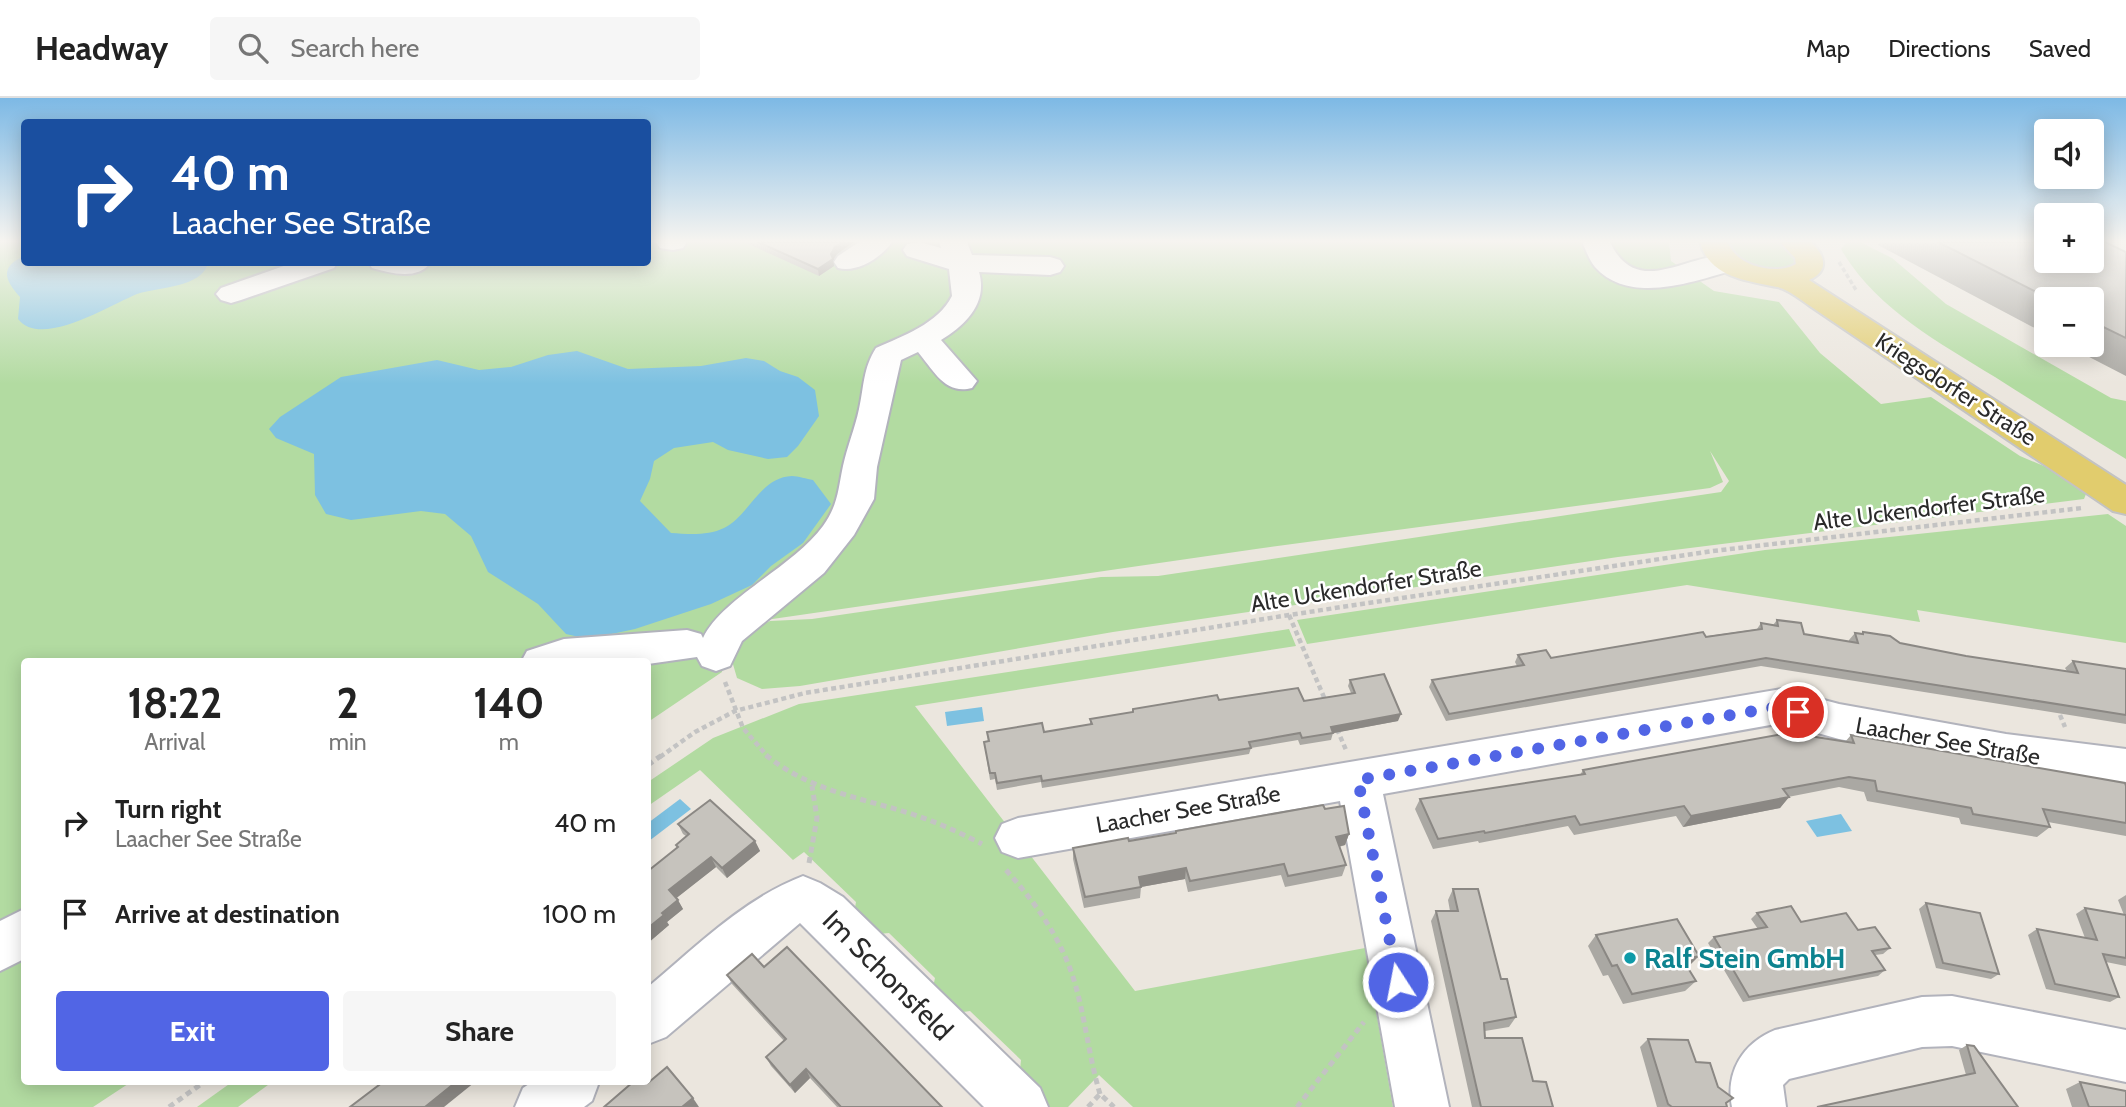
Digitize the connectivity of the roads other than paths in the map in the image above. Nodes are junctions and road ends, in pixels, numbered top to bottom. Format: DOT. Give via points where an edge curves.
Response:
graph roads {
  1 [pos="245,289"];
  2 [pos="967,289"];
  3 [pos="1810,289"];
  4 [pos="1818,289"];
  5 [pos="231,294"];
  6 [pos="922,337"];
  7 [pos="961,381"];
  8 [pos="2126,481"];
  9 [pos="2111,504"];
  10 [pos="554,658"];
  11 [pos="2126,768"];
  12 [pos="1358,780"];
  13 [pos="998,850"];
  14 [pos="21,934"];
  15 [pos="0,948"];
  16 [pos="651,1016"];
  17 [pos="2126,1056"];
  18 [pos="569,1085"];
  19 [pos="542,1107"];
  20 [pos="1021,1107"];
  21 [pos="1422,1107"];
  22 [pos="1759,1107"];
  1 -- 5 [label="street"];
  2 -- 6 [label="street" via="962,307 951,320"];
  3 -- 9 [label="main road, Kriegsdorfer Straße"];
  4 -- 8 [label="main road, Kriegsdorfer Straße"];
  6 -- 7 [label="street"];
  6 -- 10 [label="street" via="887,355 856,499 836,535 811,563 701,650"];
  11 -- 12 [label="street, Laacher See Straße" via="1962,744 1814,717 1782,706"];
  12 -- 13 [label="street, Laacher See Straße"];
  12 -- 21 [label="street"];
  14 -- 15 [label="street"];
  16 -- 20 [label="street, Im Schonsfeld" via="767,919 803,898 826,913"];
  17 -- 22 [label="street" via="1952,1021 1922,1021 1775,1056 1759,1072"];
  18 -- 19 [label="street"];
}
